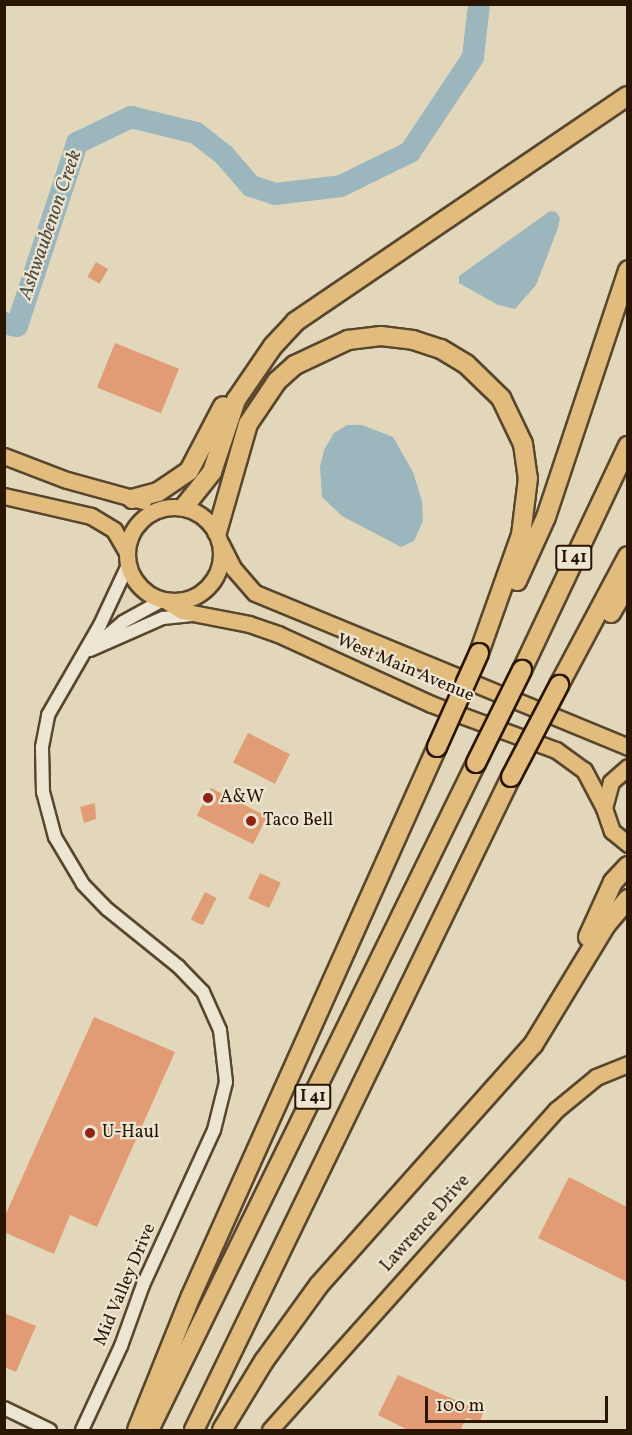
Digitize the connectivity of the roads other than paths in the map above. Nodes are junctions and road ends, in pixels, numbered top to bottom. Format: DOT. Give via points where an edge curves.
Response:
graph roads {
  1 [pos="627,96"];
  2 [pos="627,270"];
  3 [pos="256,369"];
  4 [pos="627,446"];
  5 [pos="4,456"];
  6 [pos="4,496"];
  7 [pos="132,499"];
  8 [pos="181,507"];
  9 [pos="219,538"];
  10 [pos="627,556"];
  11 [pos="127,558"];
  12 [pos="627,583"];
  13 [pos="165,601"];
  14 [pos="199,614"];
  15 [pos="86,653"];
  16 [pos="479,653"];
  17 [pos="559,685"];
  18 [pos="627,747"];
  19 [pos="627,767"];
  20 [pos="604,808"];
  21 [pos="627,844"];
  22 [pos="627,866"];
  23 [pos="627,899"];
  24 [pos="555,1010"];
  25 [pos="627,1064"];
  26 [pos="4,1408"];
  27 [pos="50,1431"];
  28 [pos="82,1431"];
  29 [pos="137,1431"];
  30 [pos="149,1431"];
  31 [pos="194,1431"];
  32 [pos="222,1431"];
  33 [pos="270,1431"];
  1 -- 3 [label="highway" via="321,301 295,322"];
  2 -- 16 [label="highway" via="546,518"];
  3 -- 7 [label="highway" via="229,395 189,471 158,492"];
  3 -- 8 [label="highway" via="236,400 212,472"];
  4 -- 30 [label="highway, I 41, bridge" via="522,670"];
  5 -- 7 [label="main road"];
  6 -- 11 [label="main road" via="91,516 114,530"];
  7 -- 8 [label="main road"];
  8 -- 9 [label="main road" via="203,516"];
  8 -- 11 [label="main road" via="149,513 130,536"];
  9 -- 13 [label="main road" via="218,574 209,587 189,599"];
  9 -- 16 [label="highway" via="248,424 277,381 295,365 348,340 381,336 414,340 441,349 466,364 501,398 523,444 528,478 521,535"];
  9 -- 18 [label="main road, West Main Avenue" via="233,568 255,592"];
  10 -- 17 [label="highway, I 41"];
  11 -- 13 [label="main road" via="140,588"];
  11 -- 15 [label="street"];
  12 -- 17 [label="highway" via="596,642"];
  13 -- 14 [label="main road, West Main Avenue" via="182,611"];
  13 -- 15 [label="street" via="129,618"];
  14 -- 15 [label="street" via="163,618"];
  14 -- 20 [label="main road, West Main Avenue" via="278,634 431,704 556,750 584,770"];
  15 -- 28 [label="street, Mid Valley Drive" via="60,690 46,725 41,773 49,818 62,851 88,890 192,979 214,1013 224,1046 226,1082 220,1113 204,1154"];
  16 -- 29 [label="highway, bridge" via="215,1242"];
  17 -- 31 [label="highway, I 41, bridge"];
  19 -- 20 [label="main road" via="611,782"];
  20 -- 21 [label="main road, West Main Avenue" via="612,831"];
  22 -- 24 [label="highway" via="613,882"];
  23 -- 24 [label="highway" via="606,925"];
  24 -- 32 [label="highway" via="502,1084 319,1285 264,1361"];
  25 -- 33 [label="main road, Lawrence Drive" via="596,1077 556,1110"];
  26 -- 27 [label="street"];
}
